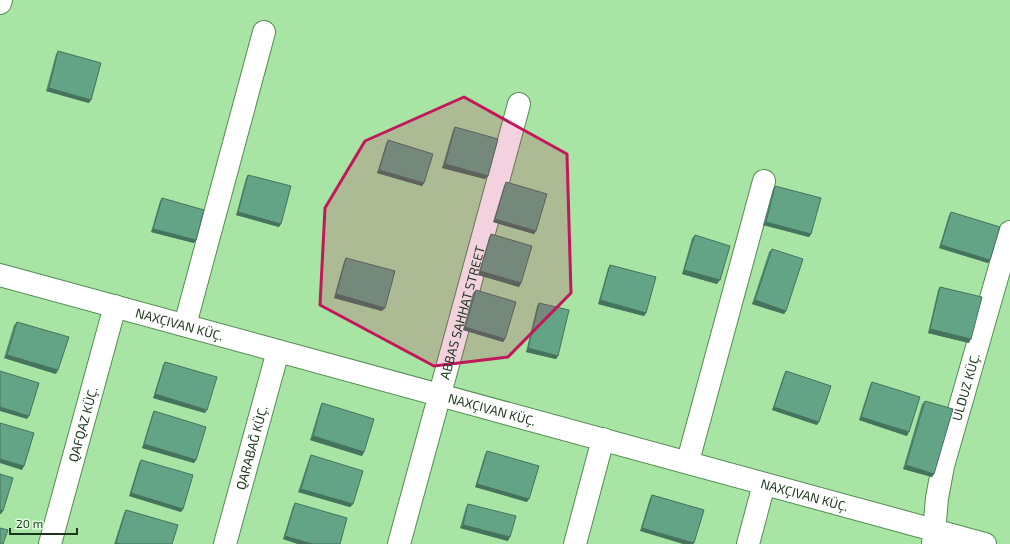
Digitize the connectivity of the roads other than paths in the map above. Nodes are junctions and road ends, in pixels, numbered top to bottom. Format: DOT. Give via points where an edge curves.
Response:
graph roads {
  1 [pos="1,0"];
  2 [pos="0,3"];
  3 [pos="264,32"];
  4 [pos="519,104"];
  5 [pos="764,181"];
  6 [pos="1010,232"];
  7 [pos="0,274"];
  8 [pos="115,306"];
  9 [pos="185,325"];
  10 [pos="278,351"];
  11 [pos="439,395"];
  12 [pos="603,439"];
  13 [pos="688,461"];
  14 [pos="764,484"];
  15 [pos="934,537"];
  16 [pos="50,544"];
  17 [pos="225,544"];
  18 [pos="399,544"];
  19 [pos="575,544"];
  20 [pos="748,544"];
  21 [pos="985,544"];
  1 -- 2 [label="street"];
  3 -- 9 [label="street"];
  4 -- 11 [label="street, ABBAS SAHHAT STREET"];
  5 -- 13 [label="street"];
  6 -- 15 [label="street, ULDUZ KÜÇ." via="943,466"];
  7 -- 8 [label="street"];
  8 -- 9 [label="street"];
  8 -- 16 [label="street, QAFQAZ KÜÇ."];
  9 -- 10 [label="street"];
  10 -- 11 [label="street"];
  10 -- 17 [label="street, QARABAĞ KÜÇ."];
  11 -- 12 [label="street"];
  11 -- 18 [label="street, ABBAS SAHHAT STREET"];
  12 -- 13 [label="street"];
  12 -- 19 [label="street"];
  13 -- 14 [label="street"];
  14 -- 15 [label="street"];
  14 -- 20 [label="street"];
  15 -- 21 [label="street"];
}
